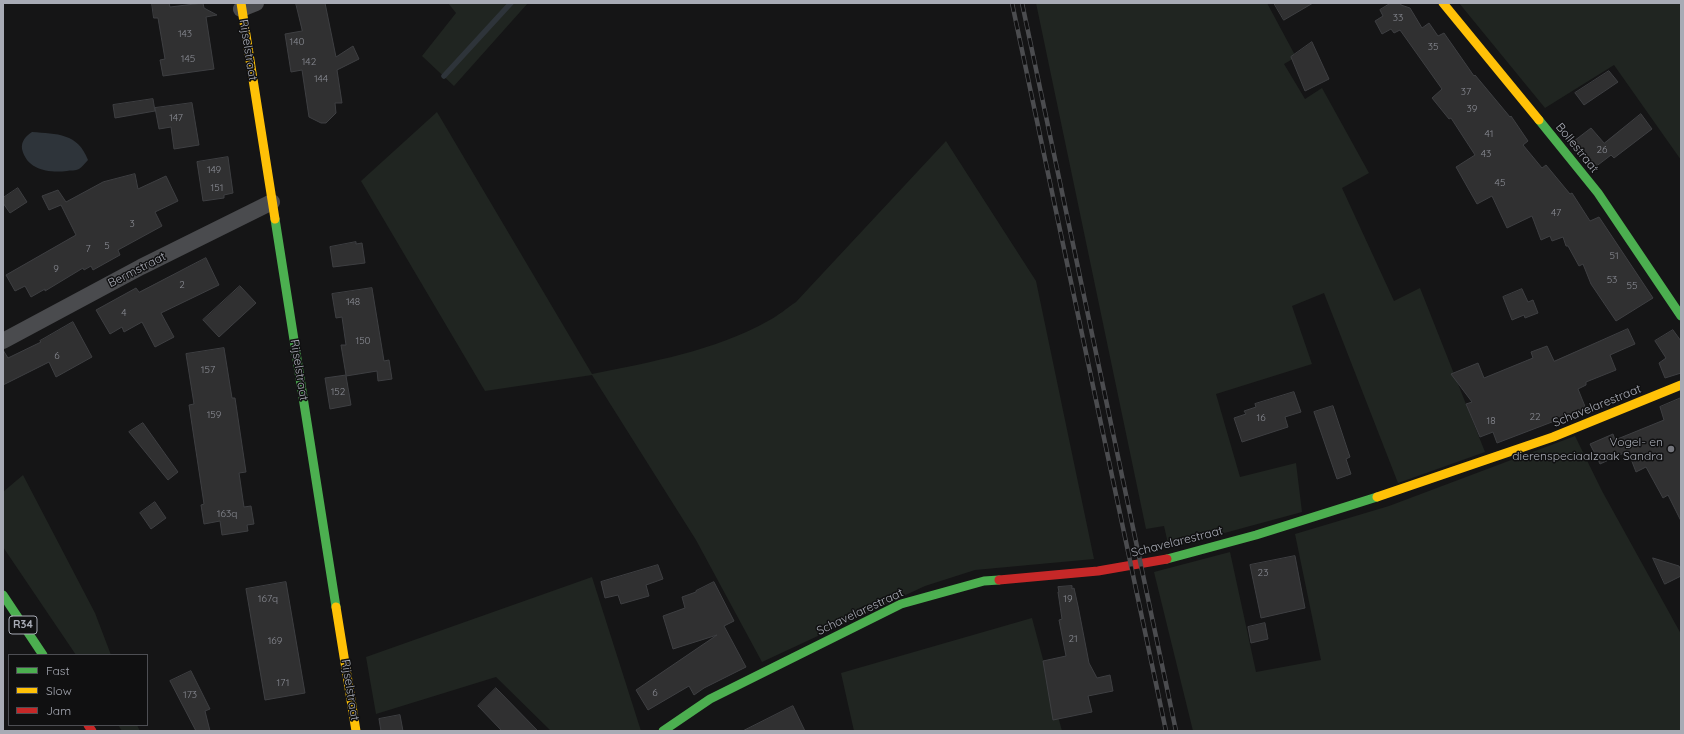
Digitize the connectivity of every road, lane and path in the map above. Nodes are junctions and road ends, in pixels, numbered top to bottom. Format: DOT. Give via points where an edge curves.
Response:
graph roads {
  1 [pos="1443,3"];
  2 [pos="246,5"];
  3 [pos="272,202"];
  4 [pos="1681,316"];
  5 [pos="3,341"];
  6 [pos="1681,385"];
  7 [pos="3,595"];
  8 [pos="42,654"];
  9 [pos="356,731"];
  10 [pos="663,731"];
  1 -- 4 [label="street, Bollestraat" via="1598,193"];
  2 -- 3 [label="street, Rijselstraat"];
  3 -- 5 [label="street, Bermstraat" via="141,267"];
  3 -- 9 [label="street, Rijselstraat"];
  6 -- 10 [label="street, Schavelarestraat" via="1552,436 1332,512 1256,535 1156,562 1098,571 984,581 901,604 710,699"];
  7 -- 8 [label="street, R34"];
}
